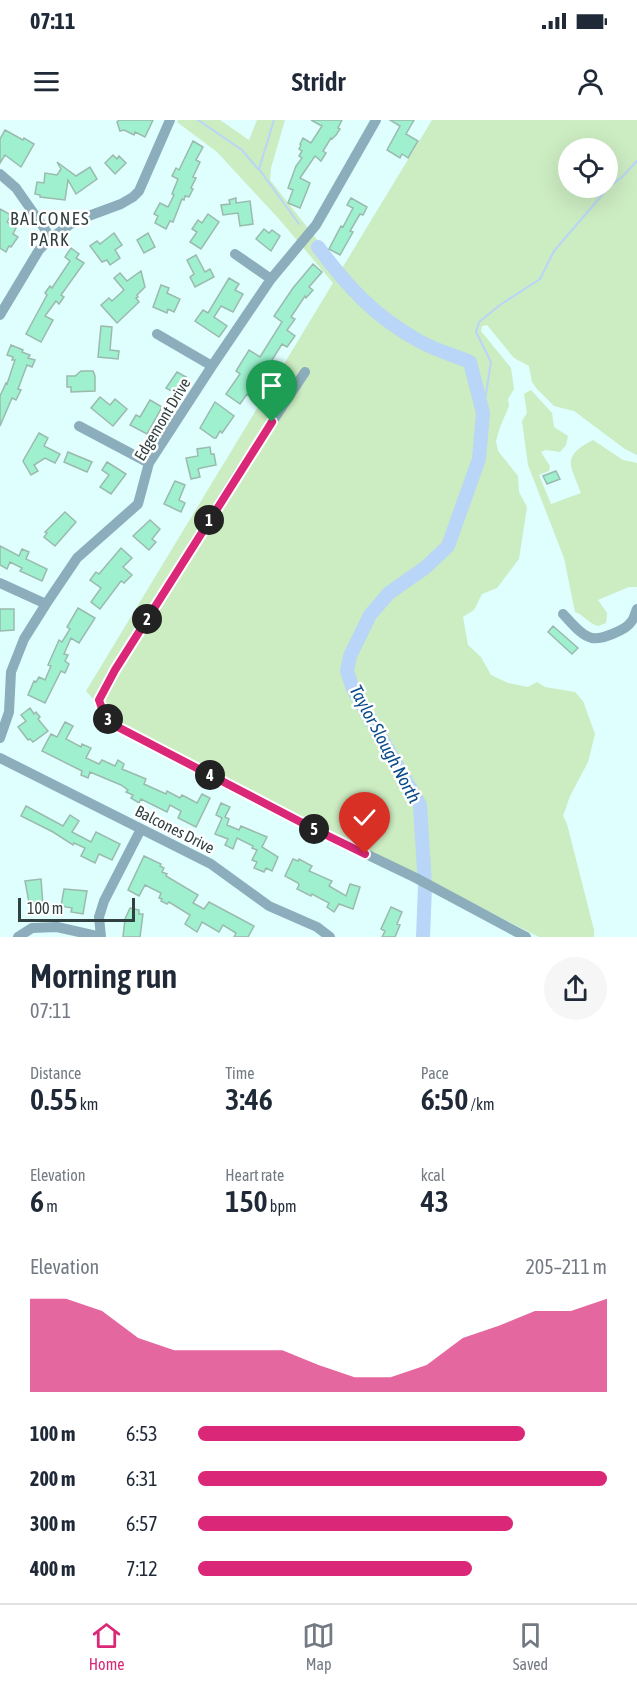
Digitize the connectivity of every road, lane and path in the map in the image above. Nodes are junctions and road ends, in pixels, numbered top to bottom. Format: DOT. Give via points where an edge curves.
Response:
graph roads {
  1 [pos="170,120"];
  2 [pos="376,120"];
  3 [pos="0,174"];
  4 [pos="51,238"];
  5 [pos="235,254"];
  6 [pos="271,279"];
  7 [pos="0,315"];
  8 [pos="157,334"];
  9 [pos="212,366"];
  10 [pos="305,372"];
  11 [pos="79,426"];
  12 [pos="149,463"];
  13 [pos="0,583"];
  14 [pos="46,604"];
  15 [pos="637,609"];
  16 [pos="564,614"];
  17 [pos="0,738"];
  18 [pos="0,758"];
  19 [pos="141,829"];
  20 [pos="18,937"];
  21 [pos="101,937"];
  22 [pos="330,937"];
  23 [pos="526,937"];
  1 -- 4 [label="street" via="133,197 75,221"];
  2 -- 6 [label="street, Edgemont Drive" via="316,225"];
  3 -- 4 [label="street" via="16,188"];
  4 -- 7 [label="street" via="39,250"];
  5 -- 6 [label="street"];
  6 -- 9 [label="street, Edgemont Drive"];
  8 -- 9 [label="street"];
  9 -- 12 [label="street, Edgemont Drive"];
  10 -- 23 [label="street" via="115,670 99,700 104,714 114,725"];
  11 -- 12 [label="street"];
  12 -- 14 [label="street, Edgemont Drive" via="138,504 78,558"];
  13 -- 14 [label="street"];
  14 -- 17 [label="street, Edgemont Drive" via="24,639 11,672 9,712"];
  15 -- 16 [label="street" via="631,624 593,639"];
  18 -- 19 [label="street, Balcones Drive"];
  19 -- 21 [label="street" via="104,901 99,917"];
  19 -- 22 [label="street, Balcones Drive" via="212,864 269,906 317,927"];
  20 -- 21 [label="street" via="32,928 57,927"];
}
